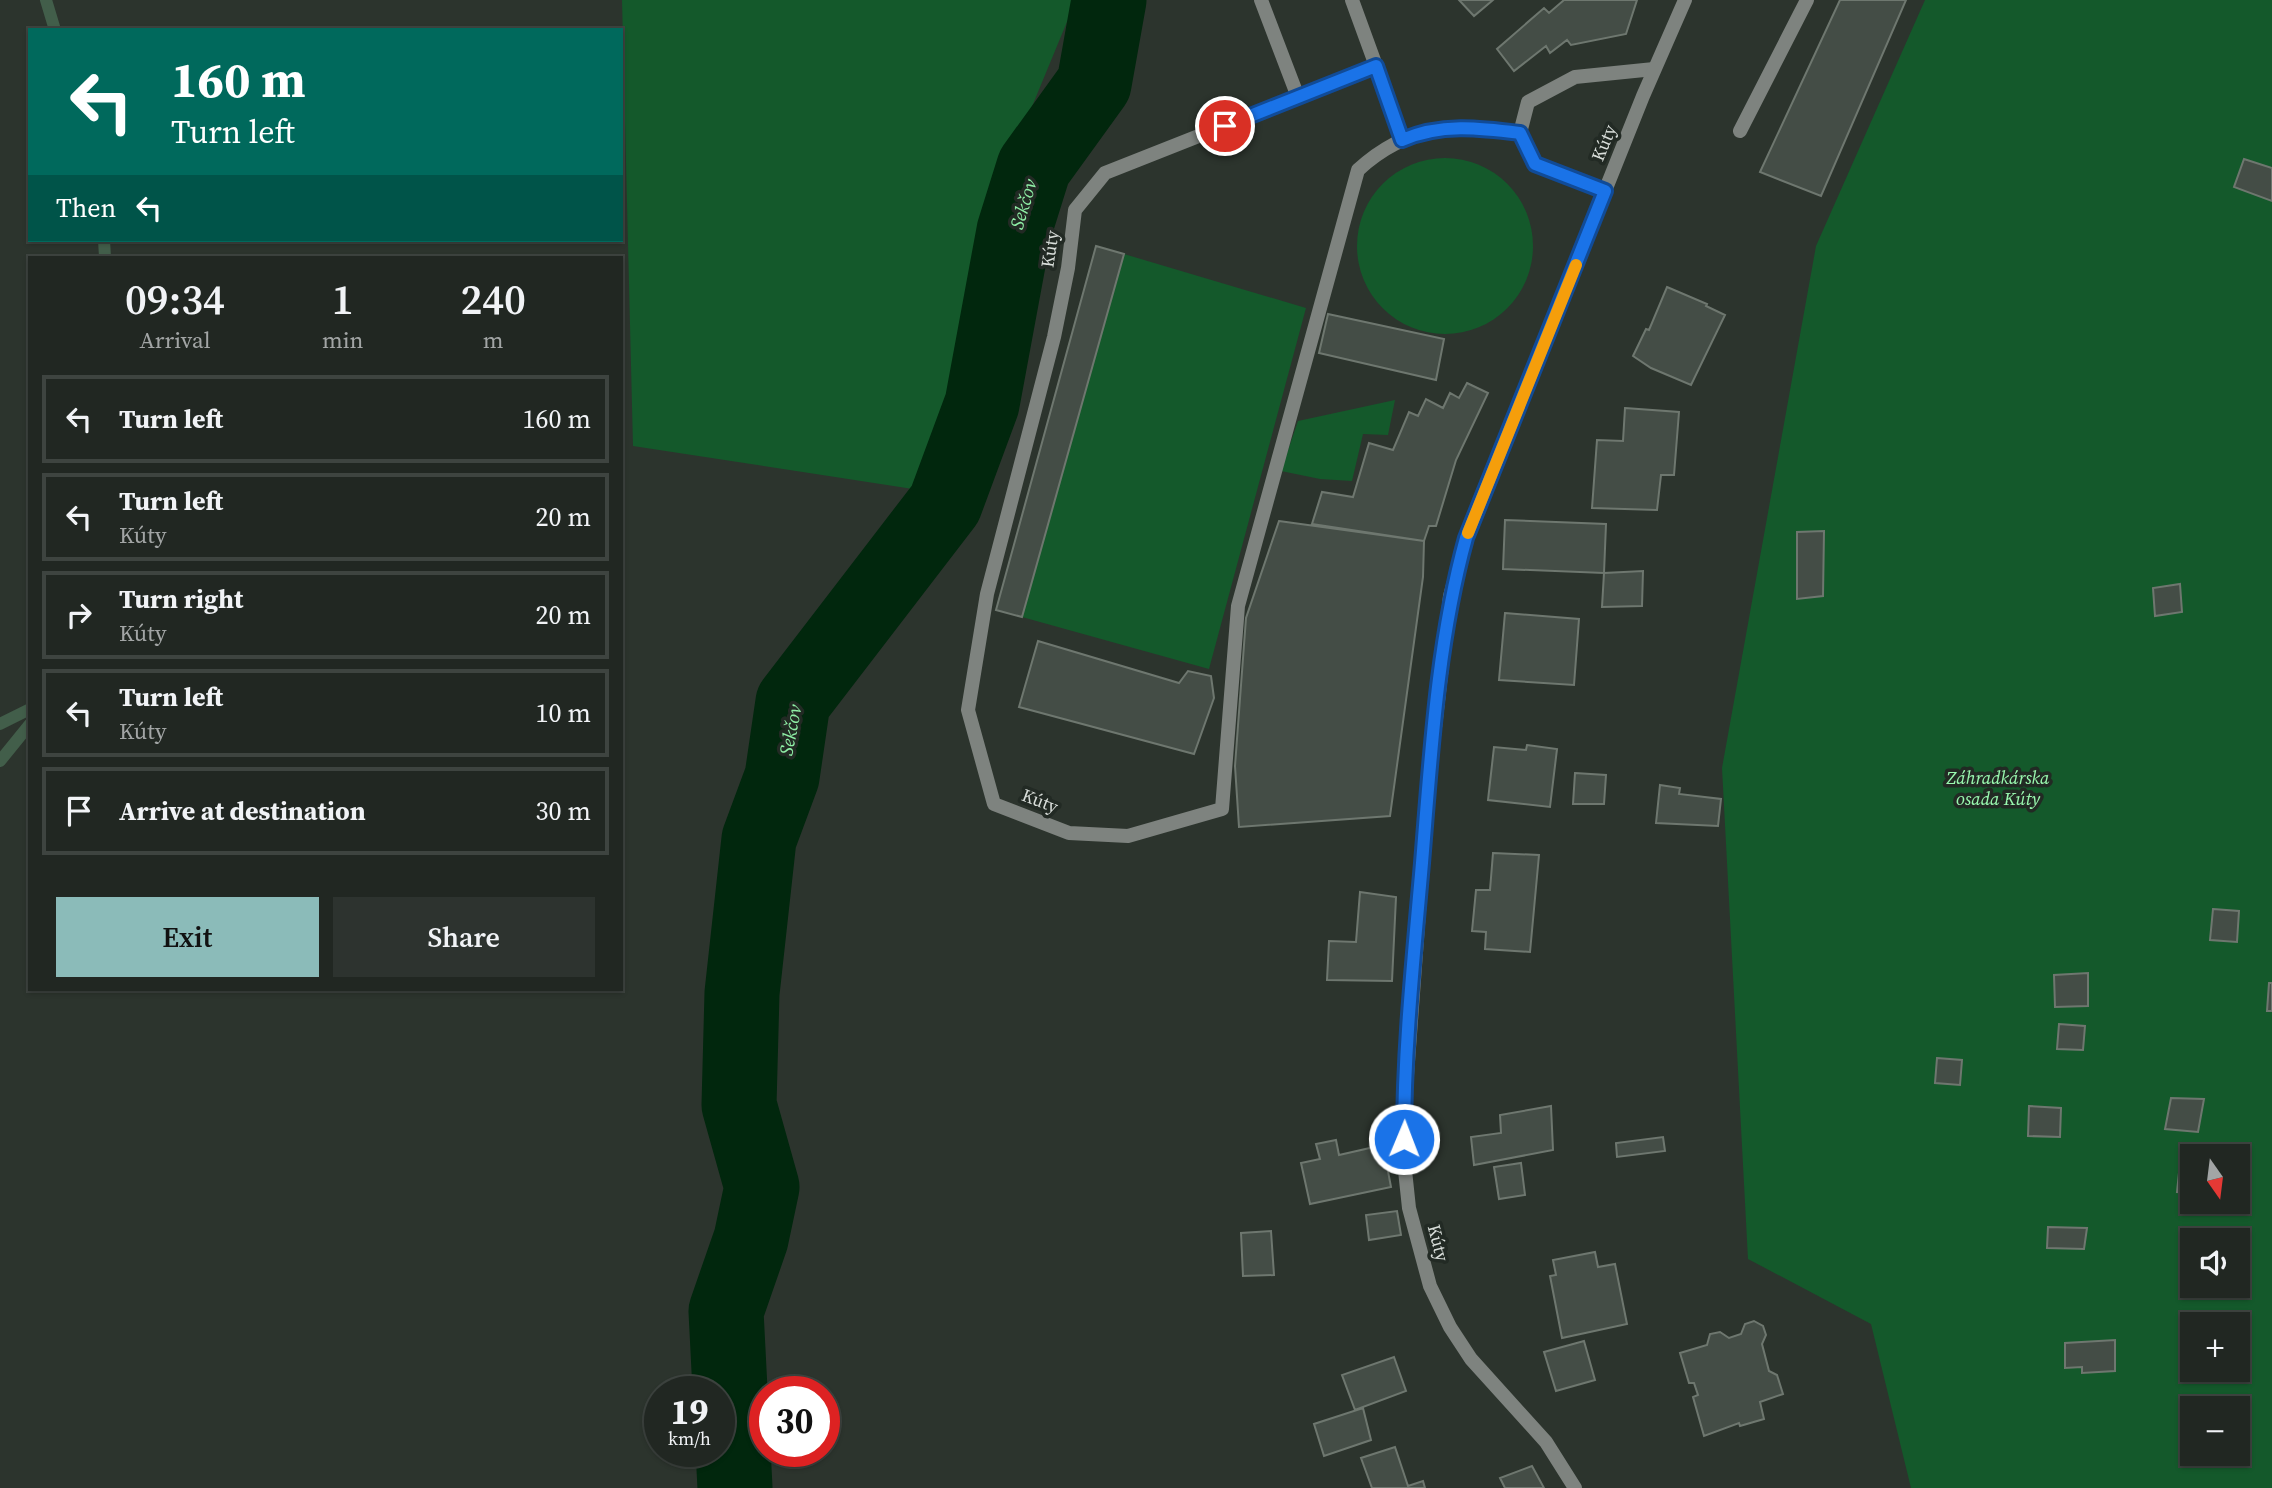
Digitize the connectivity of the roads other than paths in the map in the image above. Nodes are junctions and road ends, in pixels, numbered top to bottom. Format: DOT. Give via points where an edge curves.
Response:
graph roads {
  1 [pos="1261,0"];
  2 [pos="1352,0"];
  3 [pos="1685,0"];
  4 [pos="1807,0"];
  5 [pos="1376,66"];
  6 [pos="1654,69"];
  7 [pos="1298,97"];
  8 [pos="1740,131"];
  9 [pos="1520,133"];
  10 [pos="1402,140"];
  11 [pos="1605,191"];
  12 [pos="1575,1488"];
  1 -- 7 [label="street"];
  2 -- 5 [label="street"];
  3 -- 6 [label="street, Kúty"];
  4 -- 8 [label="street"];
  5 -- 7 [label="street, Kúty"];
  5 -- 10 [label="street"];
  6 -- 9 [label="street" via="1575,77 1528,102"];
  6 -- 11 [label="street, Kúty"];
  7 -- 10 [label="street, Kúty" via="1105,173 1075,210 1054,337 988,594 968,710 994,804 1069,833 1128,836 1223,809 1238,606 1359,170 1381,149"];
  9 -- 10 [label="street, Kúty" via="1463,127"];
  9 -- 11 [label="street" via="1535,164"];
  11 -- 12 [label="street, Kúty" via="1466,538 1450,596 1428,789 1404,1116 1409,1208 1430,1286 1471,1359 1546,1442"];
}
